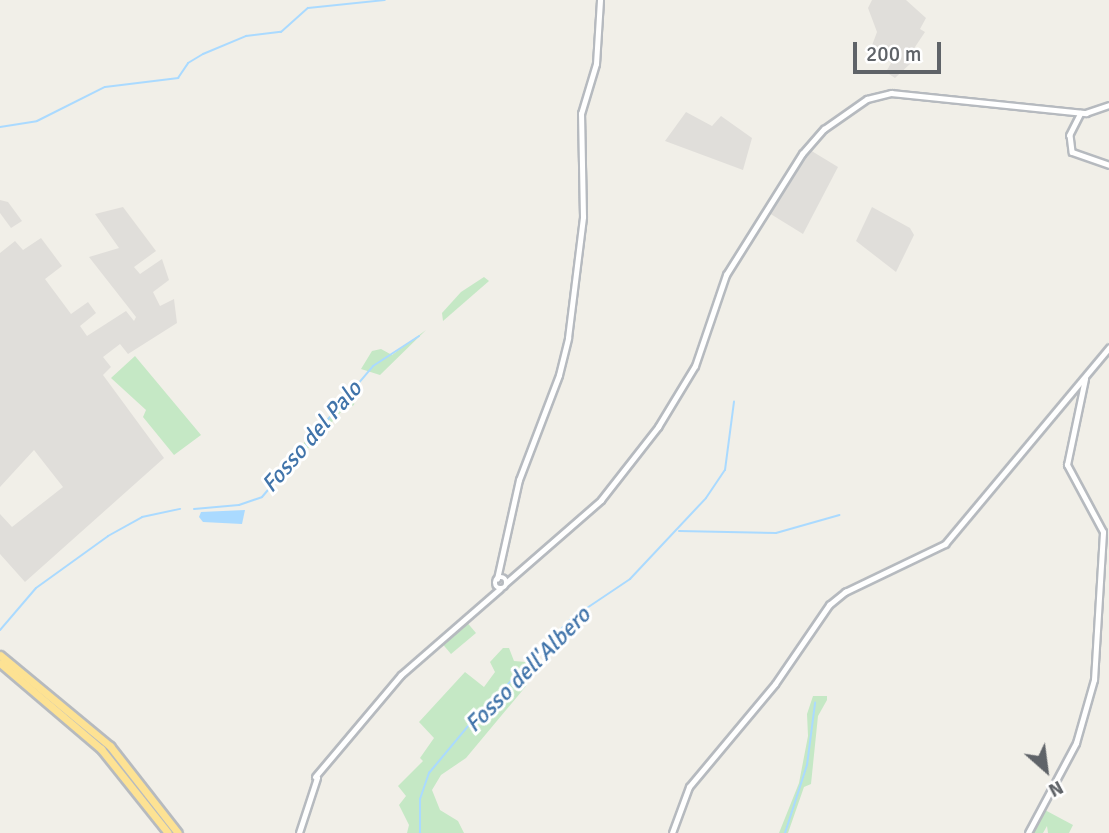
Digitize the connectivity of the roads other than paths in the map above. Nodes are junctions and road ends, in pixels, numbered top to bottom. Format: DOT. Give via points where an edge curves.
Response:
graph roads {
  1 [pos="600,0"];
  2 [pos="1109,105"];
  3 [pos="1081,113"];
  4 [pos="1109,165"];
  5 [pos="1109,348"];
  6 [pos="1085,379"];
  7 [pos="501,582"];
  8 [pos="0,655"];
  9 [pos="0,663"];
  10 [pos="168,833"];
  11 [pos="178,833"];
  12 [pos="299,833"];
  13 [pos="672,833"];
  14 [pos="1028,833"];
  1 -- 7 [label="street" via="596,64 581,114 583,218 567,347 521,473 497,569"];
  2 -- 3 [label="street"];
  3 -- 4 [label="street" via="1071,132 1071,149 1078,156"];
  3 -- 7 [label="street" via="891,93 867,99 824,129 802,154 722,281 695,366 658,427 601,500 511,579"];
  5 -- 6 [label="street"];
  6 -- 13 [label="street" via="945,544 845,592 829,605 775,684 689,787"];
  6 -- 14 [label="street" via="1067,465 1103,532 1094,680 1076,743"];
  7 -- 12 [label="street" via="401,675 318,776"];
  8 -- 11 [label="highway" via="110,746"];
  9 -- 10 [label="highway" via="101,749"];
}
